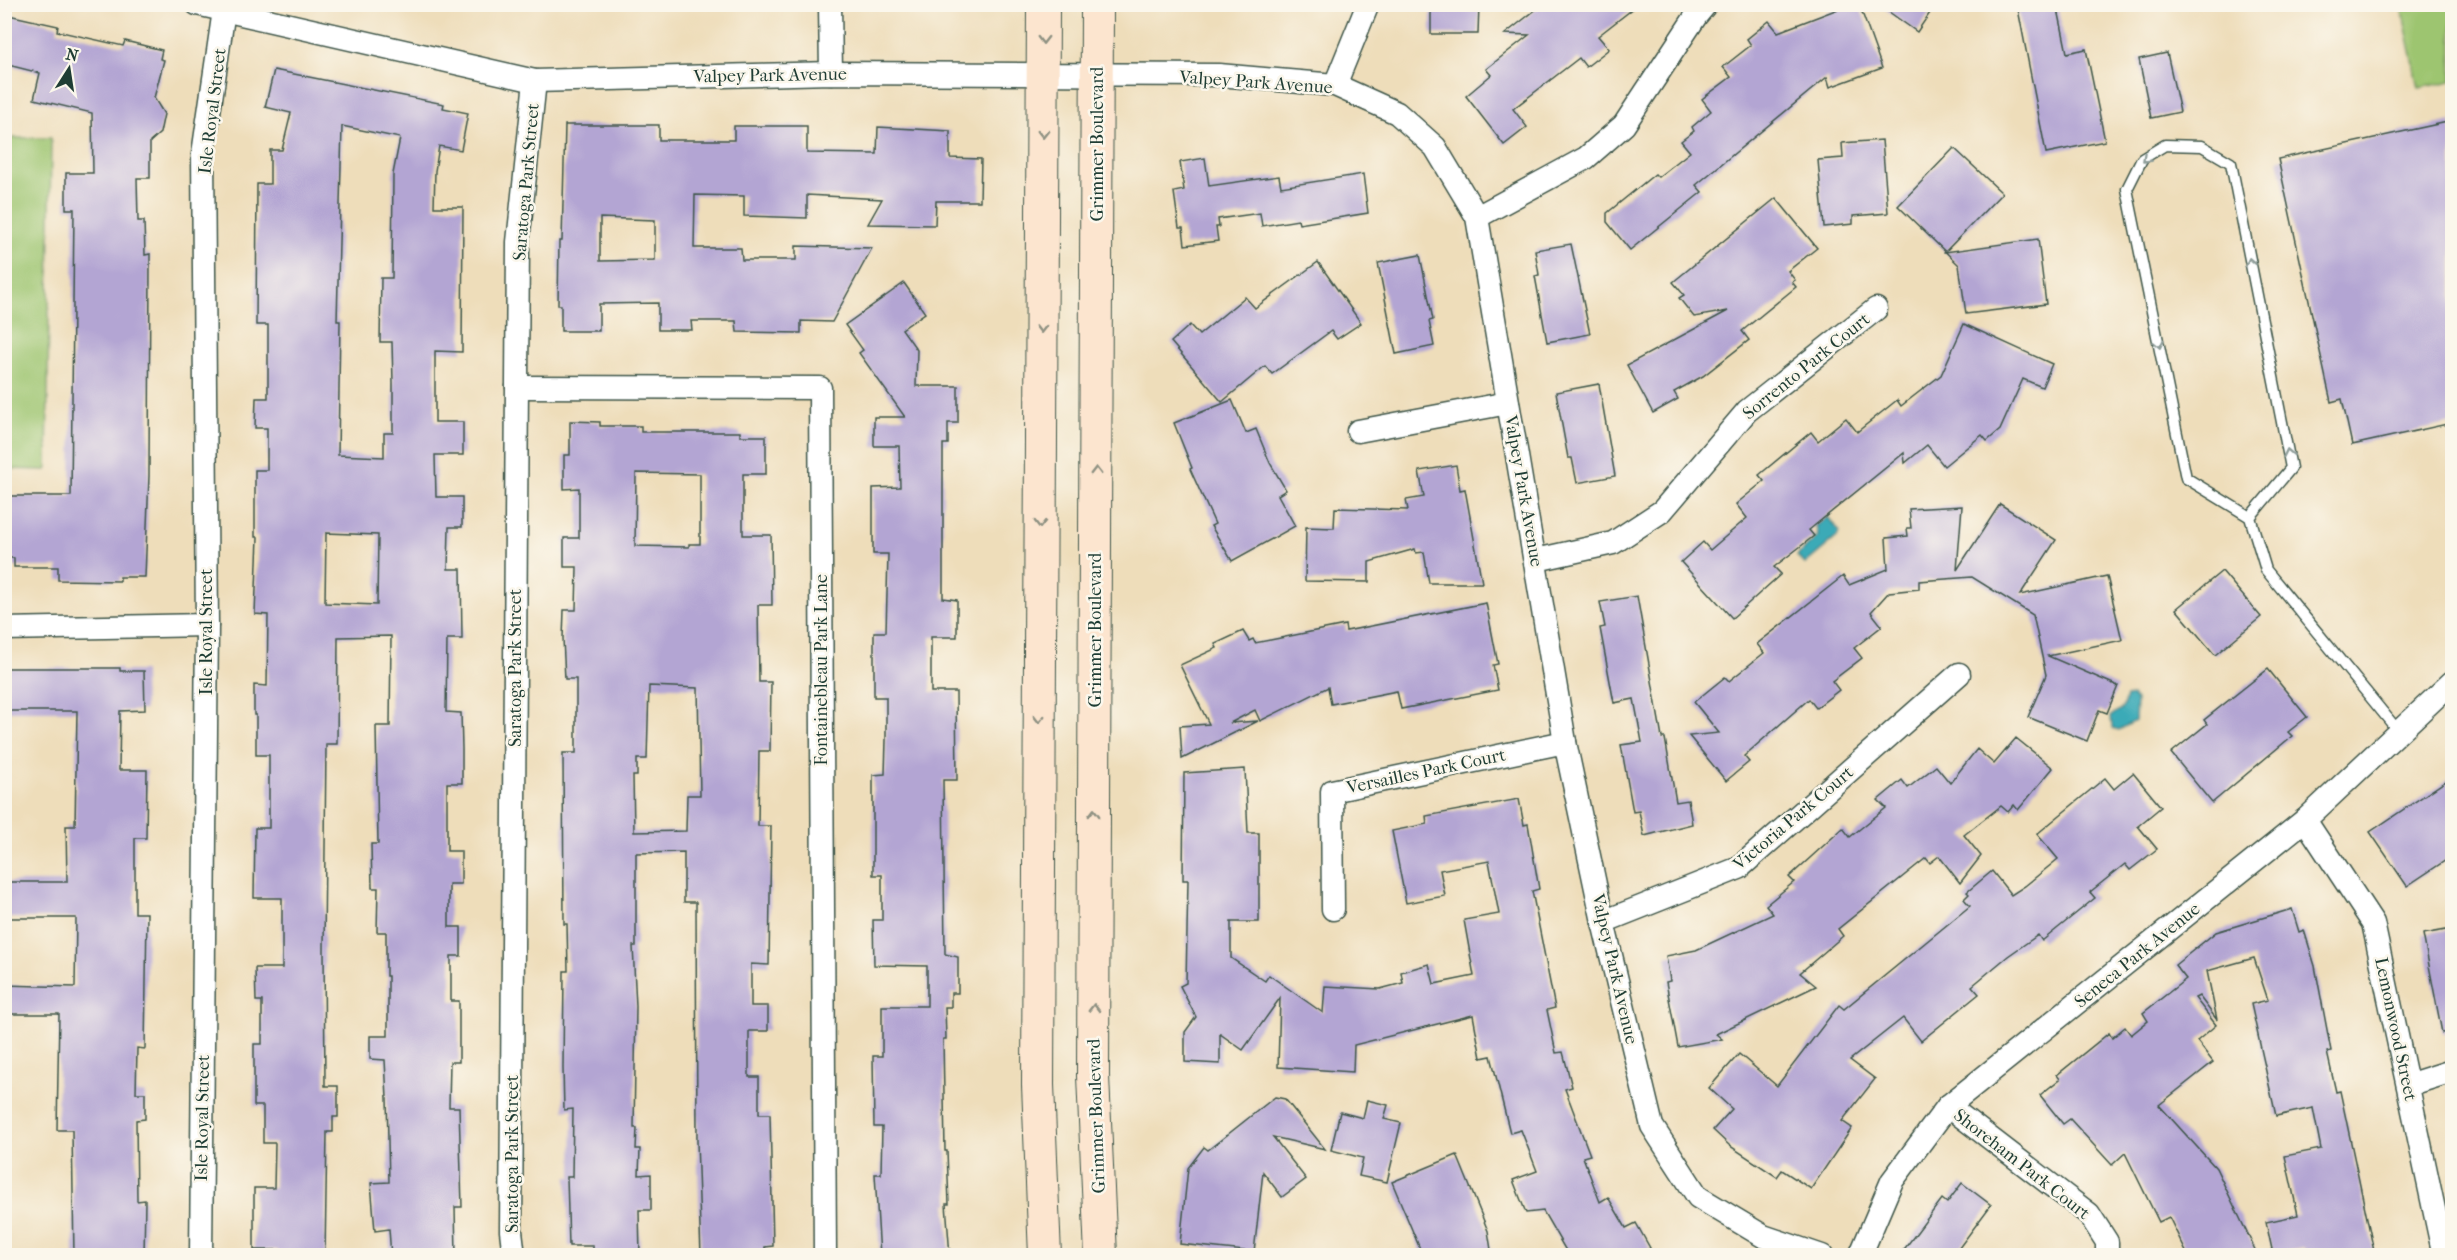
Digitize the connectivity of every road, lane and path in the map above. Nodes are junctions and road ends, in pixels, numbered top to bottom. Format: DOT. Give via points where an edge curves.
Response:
graph roads {
  1 [pos="197,4"];
  2 [pos="830,4"];
  3 [pos="1043,4"];
  4 [pos="1098,4"];
  5 [pos="1368,4"];
  6 [pos="1706,4"];
  7 [pos="224,10"];
  8 [pos="831,73"];
  9 [pos="1043,75"];
  10 [pos="1097,75"];
  11 [pos="535,81"];
  12 [pos="1335,86"];
  13 [pos="1478,217"];
  14 [pos="1876,309"];
  15 [pos="517,387"];
  16 [pos="1508,403"];
  17 [pos="1358,431"];
  18 [pos="2250,517"];
  19 [pos="1536,560"];
  20 [pos="207,625"];
  21 [pos="4,629"];
  22 [pos="1959,674"];
  23 [pos="2452,682"];
  24 [pos="2399,732"];
  25 [pos="1565,742"];
  26 [pos="2305,820"];
  27 [pos="1333,909"];
  28 [pos="1603,922"];
  29 [pos="2452,1071"];
  30 [pos="2408,1085"];
  31 [pos="1948,1106"];
  32 [pos="201,1256"];
  33 [pos="514,1256"];
  34 [pos="825,1256"];
  35 [pos="1045,1256"];
  36 [pos="1101,1256"];
  37 [pos="1822,1256"];
  38 [pos="1860,1256"];
  39 [pos="2108,1256"];
  40 [pos="2444,1256"];
  1 -- 7 [label="street, Valpey Park Avenue"];
  2 -- 8 [label="street"];
  3 -- 9 [label="main road, one-way"];
  4 -- 10 [label="main road, Grimmer Boulevard"];
  5 -- 12 [label="street"];
  6 -- 13 [label="street" via="1624,125 1586,158"];
  7 -- 11 [label="street, Valpey Park Avenue"];
  7 -- 20 [label="street, Isle Royal Street" via="203,154"];
  8 -- 9 [label="street, Valpey Park Avenue"];
  8 -- 11 [label="street, Valpey Park Avenue"];
  9 -- 10 [label="street, Valpey Park Avenue"];
  9 -- 35 [label="main road, one-way" via="1038,1085"];
  10 -- 12 [label="street, Valpey Park Avenue" via="1219,75"];
  36 -- 10 [label="main road, Grimmer Boulevard, one-way" via="1093,1076"];
  11 -- 15 [label="street, Saratoga Park Street" via="518,242"];
  12 -- 13 [label="street, Valpey Park Avenue" via="1397,113 1435,147"];
  13 -- 16 [label="street, Valpey Park Avenue"];
  14 -- 19 [label="street, Sorrento Park Court" via="1747,411 1662,511 1613,543"];
  15 -- 33 [label="street, Saratoga Park Street" via="511,1219"];
  15 -- 34 [label="street, Fontainebleau Park Lane" via="820,388"];
  16 -- 17 [label="street"];
  16 -- 19 [label="street, Valpey Park Avenue"];
  18 -- 18 [label="lane, one-way" via="2291,468 2231,163 2202,146 2165,145 2142,159 2127,189 2186,478"];
  18 -- 24 [label="lane" via="2266,570"];
  19 -- 25 [label="street, Valpey Park Avenue"];
  20 -- 21 [label="street"];
  20 -- 32 [label="street, Isle Royal Street"];
  22 -- 28 [label="street, Victoria Park Court" via="1739,868"];
  23 -- 24 [label="street, Seneca Park Avenue"];
  24 -- 26 [label="street, Seneca Park Avenue"];
  25 -- 27 [label="street, Versailles Park Court" via="1332,791"];
  25 -- 28 [label="street, Valpey Park Avenue"];
  26 -- 30 [label="street, Lemonwood Street" via="2373,923"];
  26 -- 31 [label="street, Seneca Park Avenue"];
  28 -- 37 [label="street, Valpey Park Avenue" via="1652,1126 1698,1197 1763,1236"];
  29 -- 30 [label="street"];
  30 -- 40 [label="street, Lemonwood Street"];
  31 -- 38 [label="street, Seneca Park Avenue" via="1892,1181"];
  31 -- 39 [label="street, Shoreham Park Court" via="2090,1214 2107,1242"];
}
